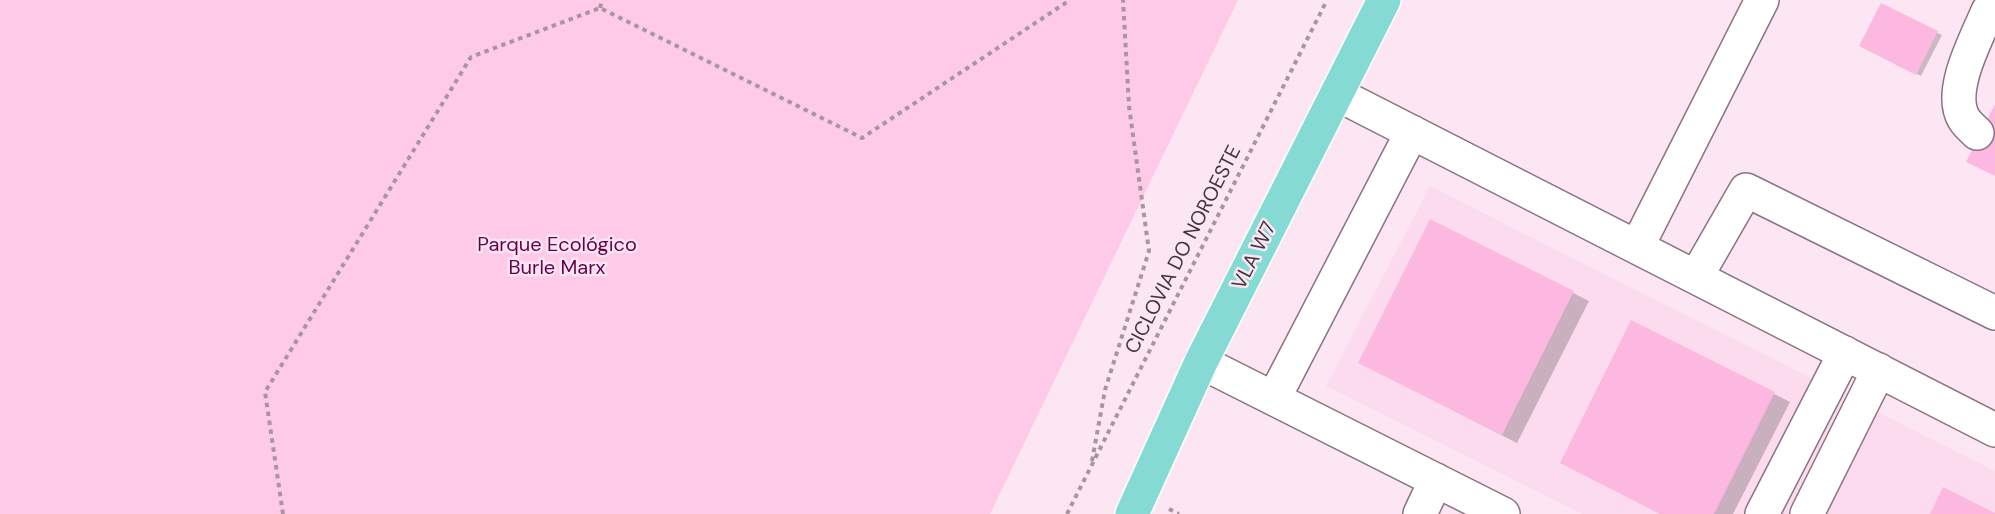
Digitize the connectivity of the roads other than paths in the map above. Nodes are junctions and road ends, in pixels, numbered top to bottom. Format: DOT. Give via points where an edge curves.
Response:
graph roads {
  1 [pos="1384,0"];
  2 [pos="1762,0"];
  3 [pos="1984,9"];
  4 [pos="1337,94"];
  5 [pos="1412,132"];
  6 [pos="1977,134"];
  7 [pos="1637,247"];
  8 [pos="1696,277"];
  9 [pos="1995,313"];
  10 [pos="1845,353"];
  11 [pos="1202,362"];
  12 [pos="1879,370"];
  13 [pos="1274,398"];
  14 [pos="1995,430"];
  15 [pos="1436,480"];
  16 [pos="1132,514"];
  17 [pos="1420,514"];
  18 [pos="1503,514"];
  19 [pos="1762,514"];
  20 [pos="1807,514"];
  1 -- 4 [label="main road, VLA W7"];
  2 -- 7 [label="street"];
  3 -- 6 [label="street" via="1961,80 1959,103 1964,119"];
  4 -- 5 [label="street"];
  4 -- 11 [label="main road, VLA W7"];
  5 -- 7 [label="street"];
  5 -- 13 [label="street"];
  7 -- 8 [label="street"];
  8 -- 9 [label="street" via="1746,190"];
  8 -- 10 [label="street"];
  10 -- 12 [label="street"];
  10 -- 19 [label="street"];
  11 -- 13 [label="street"];
  11 -- 16 [label="main road, VLA W7"];
  12 -- 14 [label="street"];
  12 -- 20 [label="street"];
  13 -- 15 [label="street"];
  15 -- 17 [label="street"];
  15 -- 18 [label="street"];
}
